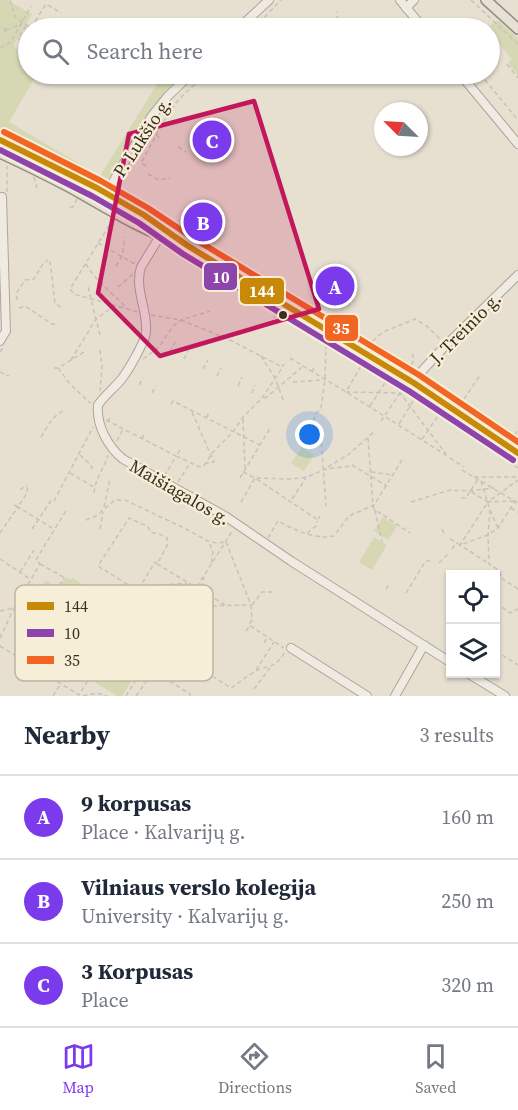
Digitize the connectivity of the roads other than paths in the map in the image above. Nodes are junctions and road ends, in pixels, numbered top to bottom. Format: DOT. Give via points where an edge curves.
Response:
graph roads {
  1 [pos="269,0"];
  2 [pos="400,0"];
  3 [pos="414,0"];
  4 [pos="486,0"];
  5 [pos="406,8"];
  6 [pos="249,18"];
  7 [pos="414,18"];
  8 [pos="518,28"];
  9 [pos="181,84"];
  10 [pos="468,84"];
  11 [pos="0,140"];
  12 [pos="518,144"];
  13 [pos="0,153"];
  14 [pos="108,189"];
  15 [pos="2,197"];
  16 [pos="100,204"];
  17 [pos="160,236"];
  18 [pos="188,246"];
  19 [pos="518,275"];
  20 [pos="0,341"];
  21 [pos="414,383"];
  22 [pos="518,453"];
  23 [pos="424,645"];
  24 [pos="289,648"];
  25 [pos="446,659"];
  26 [pos="476,678"];
  27 [pos="367,696"];
  28 [pos="395,696"];
  29 [pos="505,696"];
  1 -- 6 [label="street"];
  2 -- 5 [label="street"];
  3 -- 5 [label="street"];
  4 -- 8 [label="main road"];
  5 -- 7 [label="street"];
  9 -- 14 [label="street, P. Lukšio g." via="144,128"];
  10 -- 12 [label="street"];
  11 -- 14 [label="main road"];
  13 -- 16 [label="main road"];
  14 -- 16 [label="street, P. Lukšio g."];
  14 -- 18 [label="main road"];
  15 -- 20 [label="street" via="6,331"];
  16 -- 17 [label="main road"];
  17 -- 18 [label="main road"];
  17 -- 23 [label="street, Maišiagalos g." via="138,278 144,339 125,374 99,403 99,417 111,449 225,516"];
  18 -- 21 [label="main road"];
  19 -- 21 [label="street, J. Treinio g." via="446,345"];
  21 -- 22 [label="main road"];
  23 -- 25 [label="street, Maišiagalos g."];
  23 -- 28 [label="street"];
  24 -- 27 [label="street"];
  26 -- 29 [label="street"];
}
